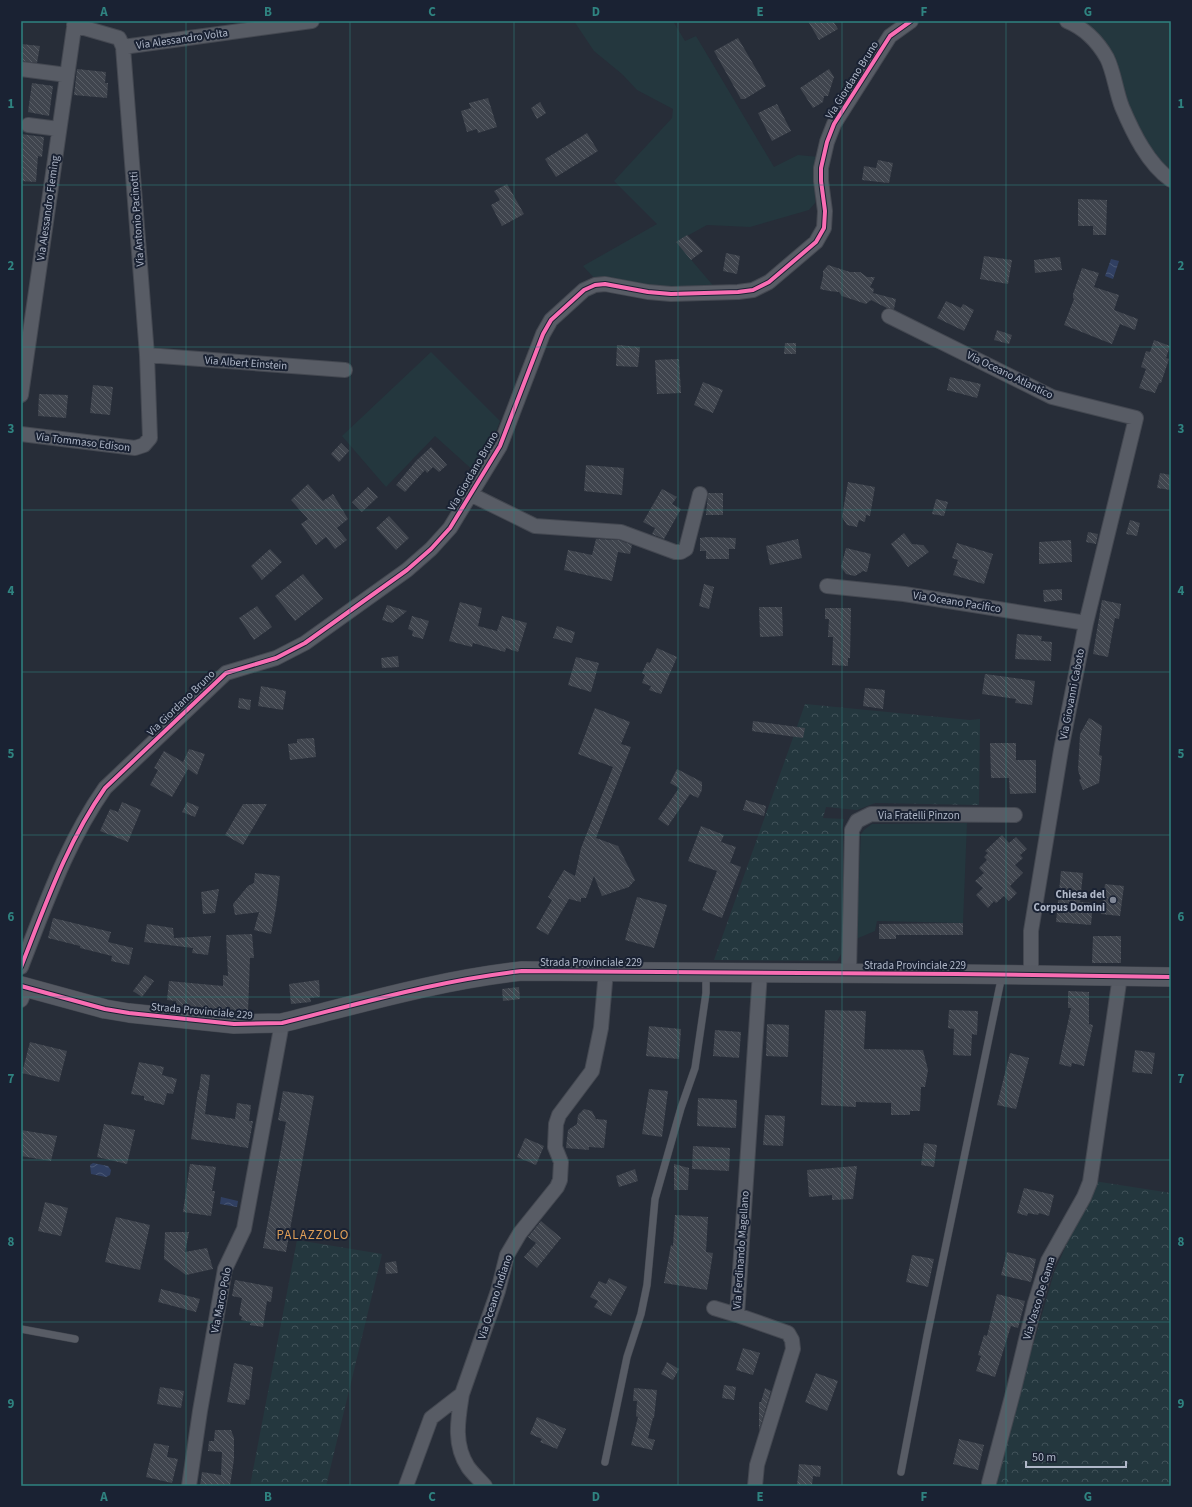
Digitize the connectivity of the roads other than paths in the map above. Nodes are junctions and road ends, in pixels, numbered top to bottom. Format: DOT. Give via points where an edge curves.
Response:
graph roads {
  1 [pos="312,21"];
  2 [pos="911,21"];
  3 [pos="1068,21"];
  4 [pos="75,23"];
  5 [pos="123,47"];
  6 [pos="21,69"];
  7 [pos="67,75"];
  8 [pos="28,125"];
  9 [pos="59,129"];
  10 [pos="1171,180"];
  11 [pos="889,316"];
  12 [pos="147,356"];
  13 [pos="345,370"];
  14 [pos="21,395"];
  15 [pos="1136,418"];
  16 [pos="21,434"];
  17 [pos="144,445"];
  18 [pos="470,494"];
  19 [pos="700,494"];
  20 [pos="827,586"];
  21 [pos="1086,623"];
  22 [pos="1015,816"];
  23 [pos="21,967"];
  24 [pos="606,971"];
  25 [pos="706,972"];
  26 [pos="760,972"];
  27 [pos="850,973"];
  28 [pos="1002,975"];
  29 [pos="1031,975"];
  30 [pos="1120,976"];
  31 [pos="1171,977"];
  32 [pos="23,991"];
  33 [pos="282,1023"];
  34 [pos="714,1308"];
  35 [pos="737,1315"];
  36 [pos="21,1329"];
  37 [pos="75,1339"];
  38 [pos="462,1394"];
  39 [pos="606,1462"];
  40 [pos="901,1472"];
  41 [pos="989,1482"];
  42 [pos="190,1486"];
  43 [pos="406,1486"];
  44 [pos="485,1486"];
  45 [pos="754,1486"];
  1 -- 5 [label="street, Via Alessandro Volta"];
  2 -- 18 [label="street, Via Giordano Bruno" via="890,36 834,124 821,168 824,228 816,242 769,282 753,290 671,294 605,284 584,290 551,320 543,334 500,446"];
  3 -- 10 [label="street" via="1092,38 1107,58 1122,107 1148,158"];
  4 -- 5 [label="street" via="119,38"];
  4 -- 7 [label="street, Via Alessandro Fleming"];
  5 -- 12 [label="street, Via Antonio Pacinotti"];
  6 -- 7 [label="street"];
  7 -- 9 [label="street, Via Alessandro Fleming"];
  8 -- 9 [label="street"];
  9 -- 14 [label="street, Via Alessandro Fleming"];
  11 -- 15 [label="street, Via Oceano Atlantico" via="1052,397"];
  12 -- 13 [label="street, Via Albert Einstein"];
  12 -- 17 [label="street, Via Antonio Pacinotti" via="151,430 150,438"];
  15 -- 21 [label="street, Via Giovanni Caboto"];
  16 -- 17 [label="street, Via Tommaso Edison" via="135,448"];
  18 -- 19 [label="street" via="535,526 621,532 675,552 686,549"];
  18 -- 23 [label="street, Via Giordano Bruno" via="450,528 431,549 406,570 305,643 276,658 226,673 105,788 93,806 57,877"];
  20 -- 21 [label="street, Via Oceano Pacifico" via="904,594"];
  21 -- 29 [label="street, Via Giovanni Caboto" via="1061,750 1031,931"];
  22 -- 27 [label="street, Via Fratelli Pinzon" via="871,814 857,821 852,830"];
  24 -- 25 [label="street, Strada Provinciale 229"];
  24 -- 33 [label="street, Strada Provinciale 229" via="522,971 486,975 447,982"];
  24 -- 38 [label="street, Via Oceano Indiano" via="601,1028 592,1071 559,1115 556,1124 555,1147 561,1162 560,1180 520,1233 507,1255 498,1291"];
  25 -- 26 [label="street, Strada Provinciale 229"];
  25 -- 39 [label="lane" via="706,993 695,1068 655,1199 647,1285 628,1357"];
  26 -- 27 [label="street, Strada Provinciale 229"];
  26 -- 35 [label="street, Via Ferdinando Magellano"];
  27 -- 28 [label="street, Strada Provinciale 229"];
  28 -- 29 [label="street, Strada Provinciale 229"];
  28 -- 40 [label="lane"];
  29 -- 30 [label="street, Strada Provinciale 229"];
  30 -- 31 [label="street, Strada Provinciale 229"];
  30 -- 41 [label="street, Via Vasco De Gama" via="1090,1182 1048,1261"];
  32 -- 33 [label="street, Strada Provinciale 229" via="129,1013 234,1024"];
  33 -- 42 [label="street, Via Marco Polo" via="244,1229 225,1269 200,1411"];
  34 -- 35 [label="street"];
  35 -- 45 [label="street, Via Ferdinando Magellano" via="788,1333 793,1349 757,1465"];
  36 -- 37 [label="lane"];
  38 -- 43 [label="street" via="431,1418"];
  38 -- 44 [label="street, Via Oceano Indiano" via="457,1423 458,1441 468,1468"];
}
